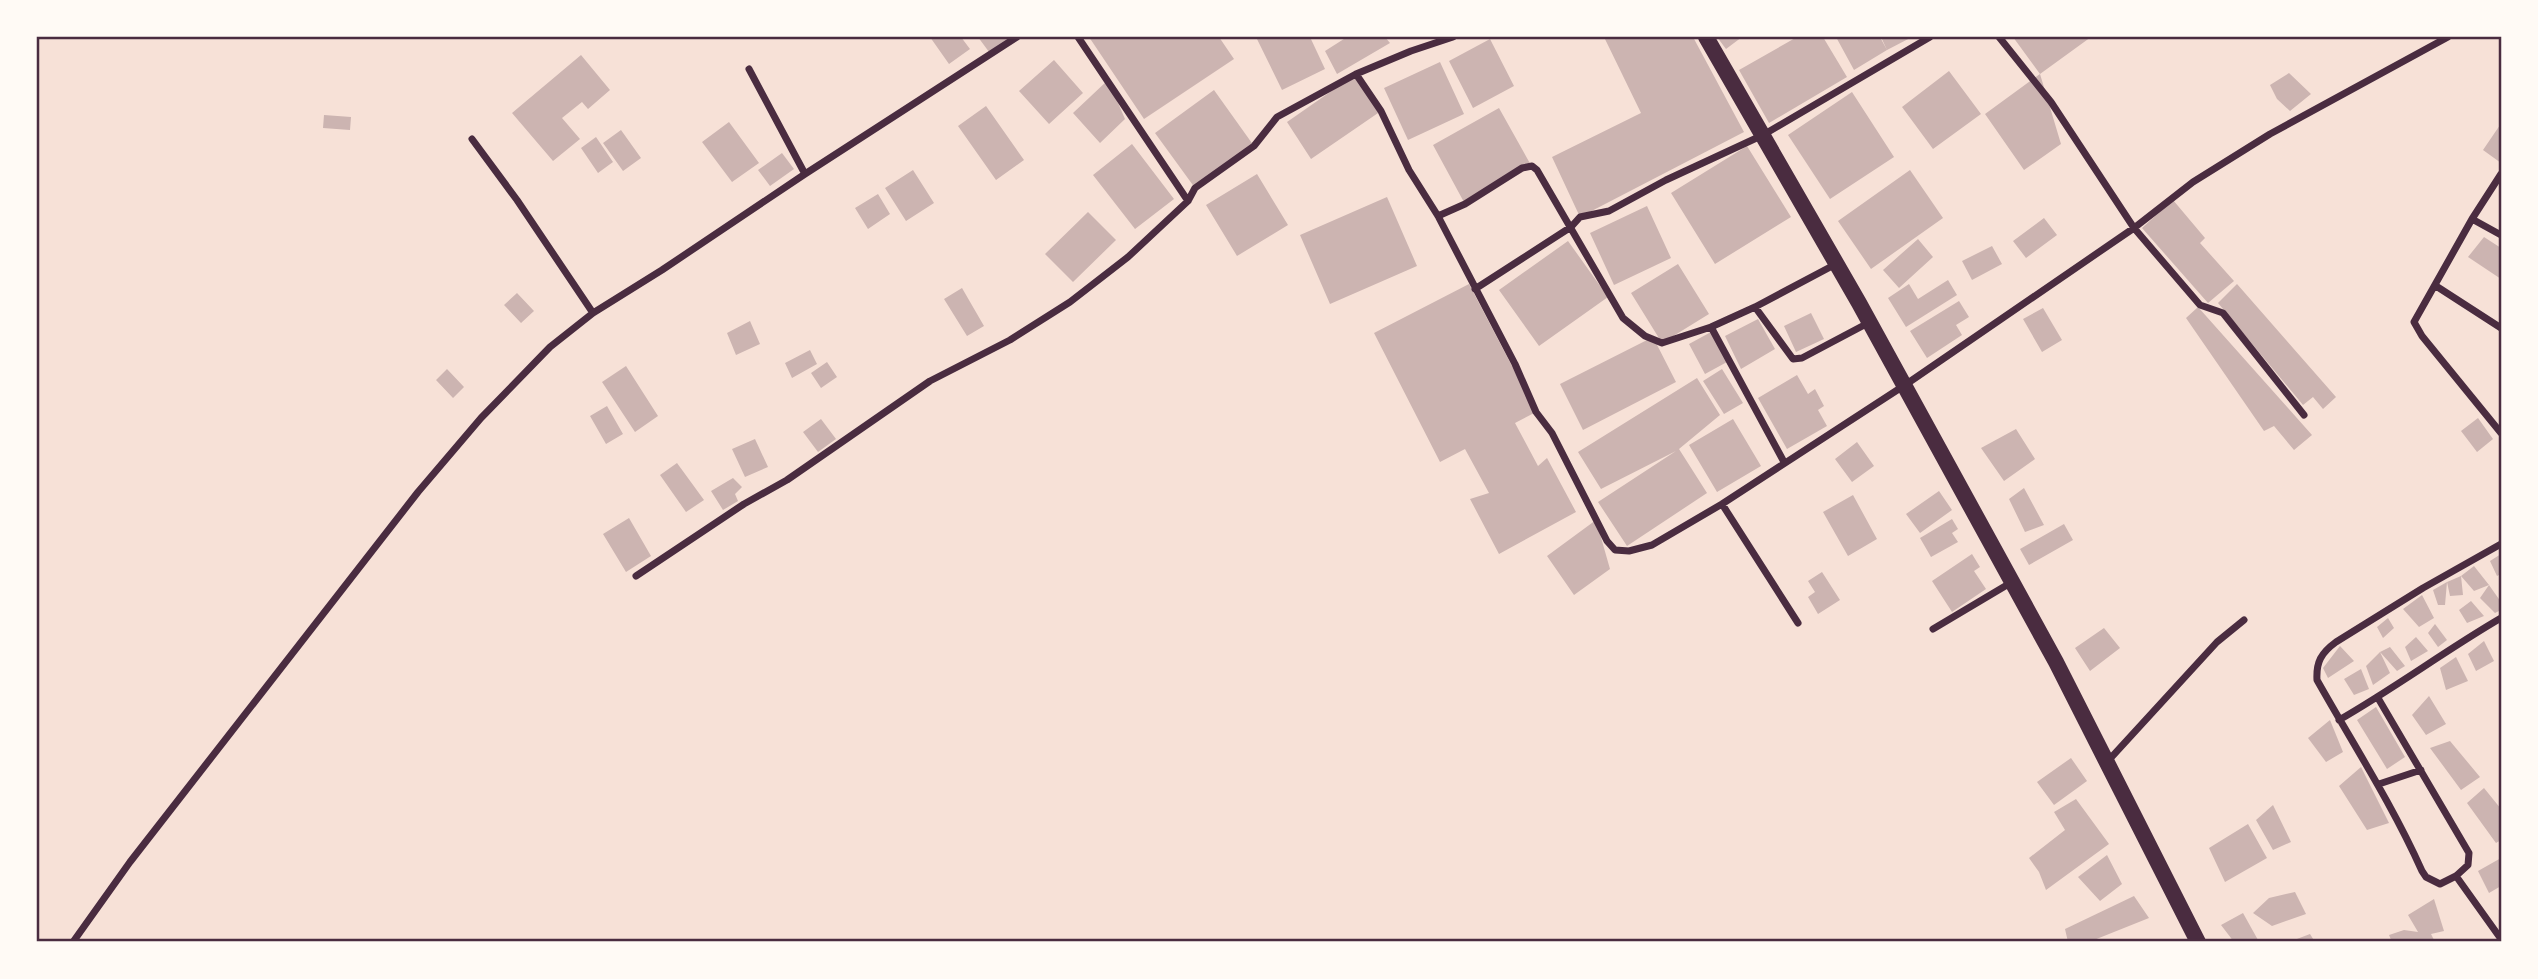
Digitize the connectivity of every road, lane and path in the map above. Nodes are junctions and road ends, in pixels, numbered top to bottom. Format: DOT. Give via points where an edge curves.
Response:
graph roads {
  1 [pos="1017,37"];
  2 [pos="1078,37"];
  3 [pos="1453,37"];
  4 [pos="1706,37"];
  5 [pos="1930,37"];
  6 [pos="1999,37"];
  7 [pos="2448,37"];
  8 [pos="749,69"];
  9 [pos="1356,74"];
  10 [pos="1763,135"];
  11 [pos="471,139"];
  12 [pos="805,174"];
  13 [pos="2501,174"];
  14 [pos="1188,201"];
  15 [pos="1438,216"];
  16 [pos="2472,219"];
  17 [pos="1571,227"];
  18 [pos="2134,228"];
  19 [pos="2501,235"];
  20 [pos="1837,263"];
  21 [pos="2436,286"];
  22 [pos="1475,289"];
  23 [pos="1755,307"];
  24 [pos="593,313"];
  25 [pos="1870,322"];
  26 [pos="1711,327"];
  27 [pos="2501,328"];
  28 [pos="1905,385"];
  29 [pos="2304,415"];
  30 [pos="2501,433"];
  31 [pos="1784,462"];
  32 [pos="1722,504"];
  33 [pos="2501,544"];
  34 [pos="636,576"];
  35 [pos="2012,582"];
  36 [pos="2501,618"];
  37 [pos="2244,620"];
  38 [pos="1798,622"];
  39 [pos="1933,629"];
  40 [pos="2378,698"];
  41 [pos="2339,720"];
  42 [pos="2106,762"];
  43 [pos="2421,770"];
  44 [pos="2379,784"];
  45 [pos="2456,876"];
  46 [pos="2501,940"];
  47 [pos="73,942"];
  48 [pos="2198,942"];
  1 -- 12 [label="street"];
  2 -- 14 [label="street"];
  3 -- 9 [label="street"];
  4 -- 10 [label="main road"];
  5 -- 10 [label="street"];
  6 -- 18 [label="street" via="2051,102"];
  7 -- 18 [label="street" via="2270,134 2193,182"];
  8 -- 12 [label="street"];
  9 -- 14 [label="street" via="1277,117 1254,146 1195,188"];
  9 -- 15 [label="street"];
  10 -- 17 [label="street" via="1609,211 1580,217"];
  10 -- 20 [label="main road"];
  11 -- 24 [label="street"];
  12 -- 24 [label="street"];
  13 -- 16 [label="street"];
  14 -- 34 [label="street" via="1128,257 1070,302 1010,340 930,381"];
  15 -- 17 [label="street" via="1532,166"];
  15 -- 22 [label="street"];
  16 -- 19 [label="street"];
  16 -- 21 [label="street"];
  17 -- 22 [label="street"];
  17 -- 26 [label="street" via="1633,328 1662,343"];
  18 -- 28 [label="street"];
  18 -- 29 [label="street" via="2200,305 2222,313"];
  20 -- 23 [label="street"];
  20 -- 25 [label="main road"];
  21 -- 27 [label="street"];
  21 -- 30 [label="street" via="2414,322"];
  22 -- 32 [label="street" via="1536,412 1615,550 1652,545"];
  23 -- 25 [label="street" via="1793,359"];
  23 -- 26 [label="street"];
  24 -- 47 [label="street" via="550,347 418,492 154,830"];
  25 -- 28 [label="main road"];
  26 -- 31 [label="street"];
  28 -- 31 [label="street"];
  28 -- 35 [label="main road"];
  31 -- 32 [label="street"];
  32 -- 38 [label="street"];
  33 -- 41 [label="street" via="2323,651 2316,666 2317,680"];
  35 -- 39 [label="street"];
  35 -- 42 [label="main road"];
  36 -- 40 [label="street"];
  37 -- 42 [label="street" via="2217,642"];
  40 -- 41 [label="street"];
  40 -- 43 [label="street"];
  41 -- 44 [label="street"];
  42 -- 48 [label="main road"];
  43 -- 44 [label="street"];
  43 -- 45 [label="street" via="2469,853 2468,865"];
  44 -- 45 [label="street" via="2426,877 2440,884"];
  45 -- 46 [label="street"];
}
